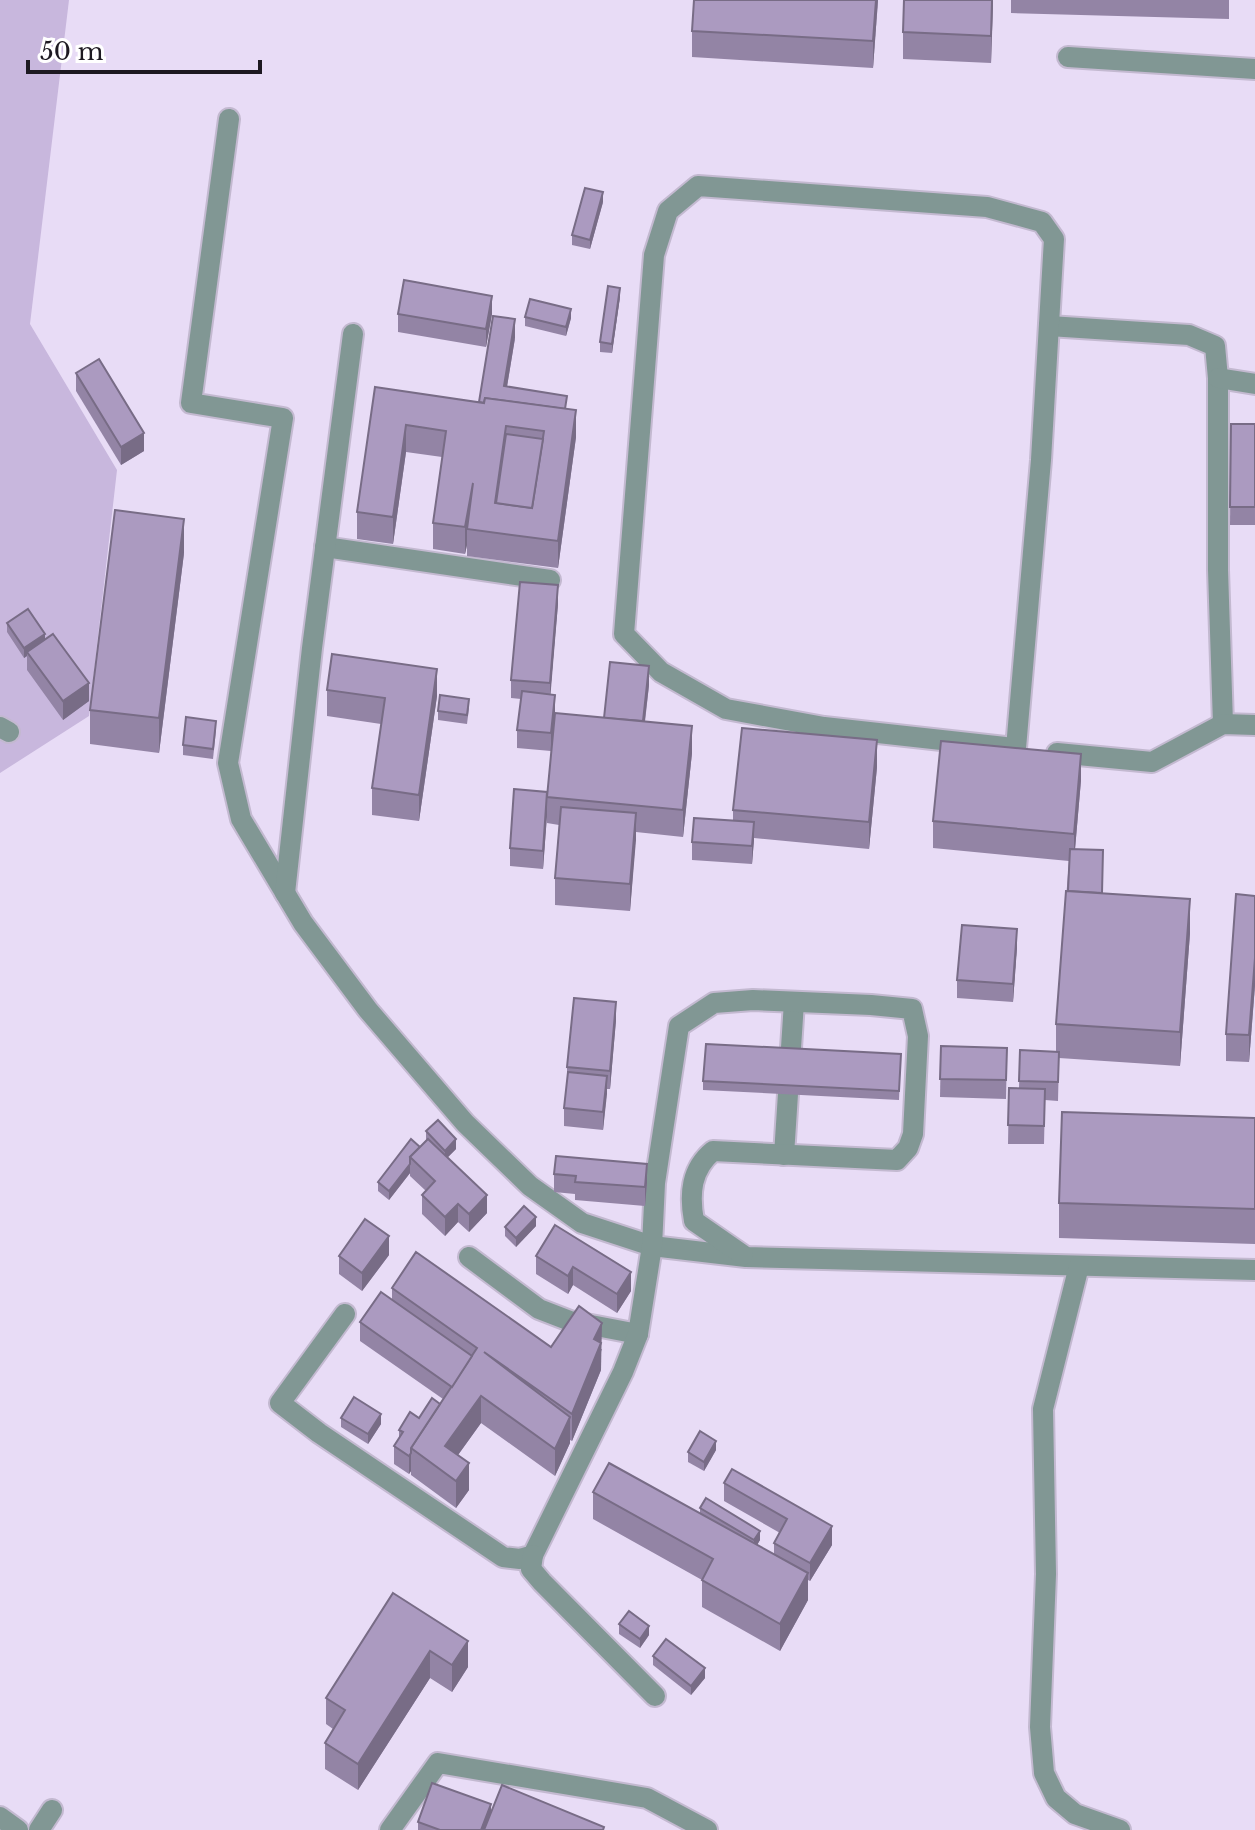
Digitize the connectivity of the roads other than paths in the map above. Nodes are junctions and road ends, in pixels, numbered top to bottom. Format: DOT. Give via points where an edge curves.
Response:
graph roads {
  1 [pos="1068,57"];
  2 [pos="1255,69"];
  3 [pos="229,119"];
  4 [pos="1049,326"];
  5 [pos="353,334"];
  6 [pos="1218,378"];
  7 [pos="1255,384"];
  8 [pos="325,547"];
  9 [pos="550,580"];
  10 [pos="1223,724"];
  11 [pos="1255,725"];
  12 [pos="1016,748"];
  13 [pos="285,893"];
  14 [pos="794,1002"];
  15 [pos="784,1155"];
  16 [pos="652,1246"];
  17 [pos="469,1257"];
  18 [pos="746,1257"];
  19 [pos="1079,1266"];
  20 [pos="1255,1270"];
  21 [pos="345,1314"];
  22 [pos="638,1334"];
  23 [pos="533,1555"];
  24 [pos="655,1696"];
  25 [pos="52,1810"];
  26 [pos="0,1817"];
  27 [pos="18,1830"];
  28 [pos="39,1830"];
  29 [pos="390,1830"];
  30 [pos="707,1830"];
  31 [pos="1120,1830"];
  1 -- 2 [label="street"];
  3 -- 13 [label="street" via="191,403 283,418 228,763 241,819"];
  4 -- 6 [label="street" via="1189,335 1215,346"];
  4 -- 12 [label="street"];
  4 -- 12 [label="street" via="1054,239 1042,222 987,207 698,186 668,211 654,255 624,634 661,672 726,709 824,727"];
  5 -- 8 [label="street"];
  6 -- 7 [label="street"];
  6 -- 10 [label="street"];
  8 -- 9 [label="street"];
  8 -- 13 [label="street"];
  10 -- 11 [label="street"];
  10 -- 12 [label="street" via="1152,762"];
  13 -- 16 [label="street" via="368,1010 465,1123 530,1186 582,1223"];
  14 -- 15 [label="street"];
  14 -- 15 [label="street" via="912,1009 918,1036 913,1134 897,1160"];
  14 -- 16 [label="street" via="714,1003 679,1026 655,1183"];
  15 -- 18 [label="street" via="713,1151 696,1170 690,1199 694,1221"];
  16 -- 18 [label="street"];
  16 -- 22 [label="street"];
  17 -- 22 [label="street" via="539,1309 570,1321"];
  18 -- 19 [label="street"];
  19 -- 20 [label="street"];
  19 -- 31 [label="street" via="1043,1409 1046,1574 1040,1727 1044,1773 1056,1798 1075,1814"];
  21 -- 23 [label="street" via="280,1403 503,1557"];
  22 -- 23 [label="street"];
  23 -- 24 [label="street" via="531,1569 542,1582"];
  25 -- 28 [label="street"];
  26 -- 27 [label="street"];
  29 -- 30 [label="street" via="438,1763 647,1798"];
}
